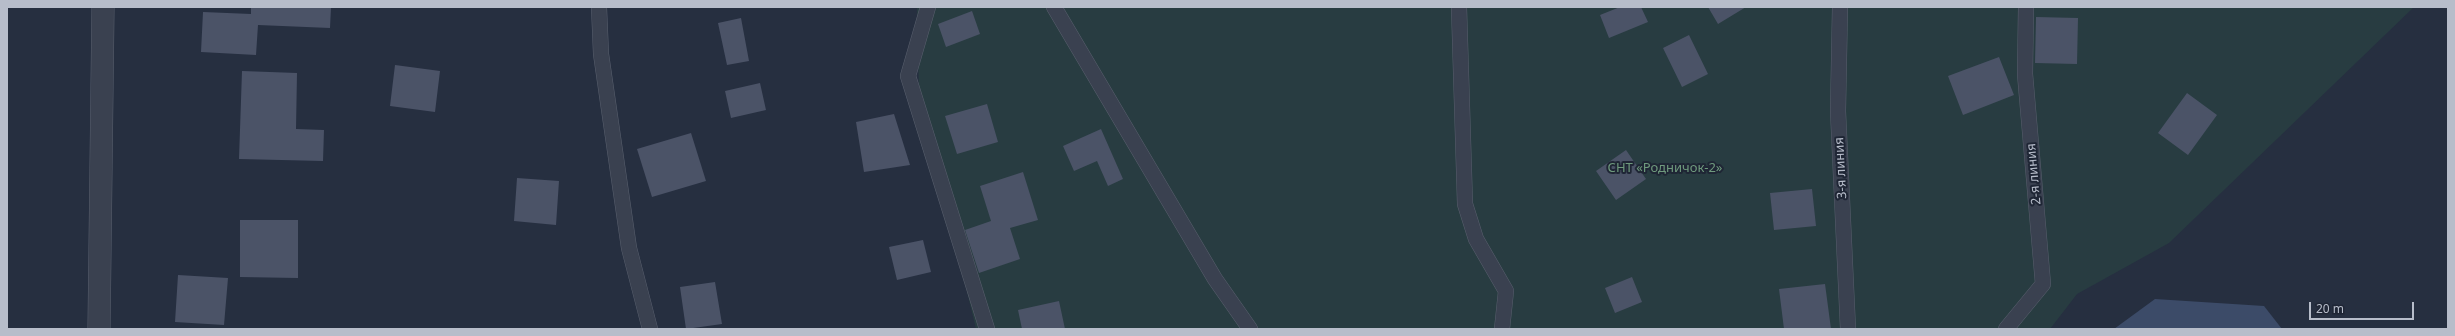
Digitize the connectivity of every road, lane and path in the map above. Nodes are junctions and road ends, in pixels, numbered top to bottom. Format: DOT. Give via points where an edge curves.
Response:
graph roads {
  1 [pos="103,7"];
  2 [pos="599,7"];
  3 [pos="928,7"];
  4 [pos="1054,7"];
  5 [pos="1459,7"];
  6 [pos="1840,7"];
  7 [pos="2026,7"];
  8 [pos="99,329"];
  9 [pos="650,329"];
  10 [pos="986,329"];
  11 [pos="1250,329"];
  12 [pos="1502,329"];
  13 [pos="1848,329"];
  14 [pos="2006,329"];
  1 -- 8 [label="street"];
  2 -- 9 [label="lane" via="601,54 629,248"];
  3 -- 10 [label="lane" via="908,76"];
  4 -- 11 [label="lane" via="1215,279"];
  5 -- 12 [label="lane" via="1465,204 1476,239 1506,291"];
  6 -- 13 [label="lane, 3-я линия" via="1838,111"];
  7 -- 14 [label="lane, 2-я линия" via="2025,74 2042,284"];
}
